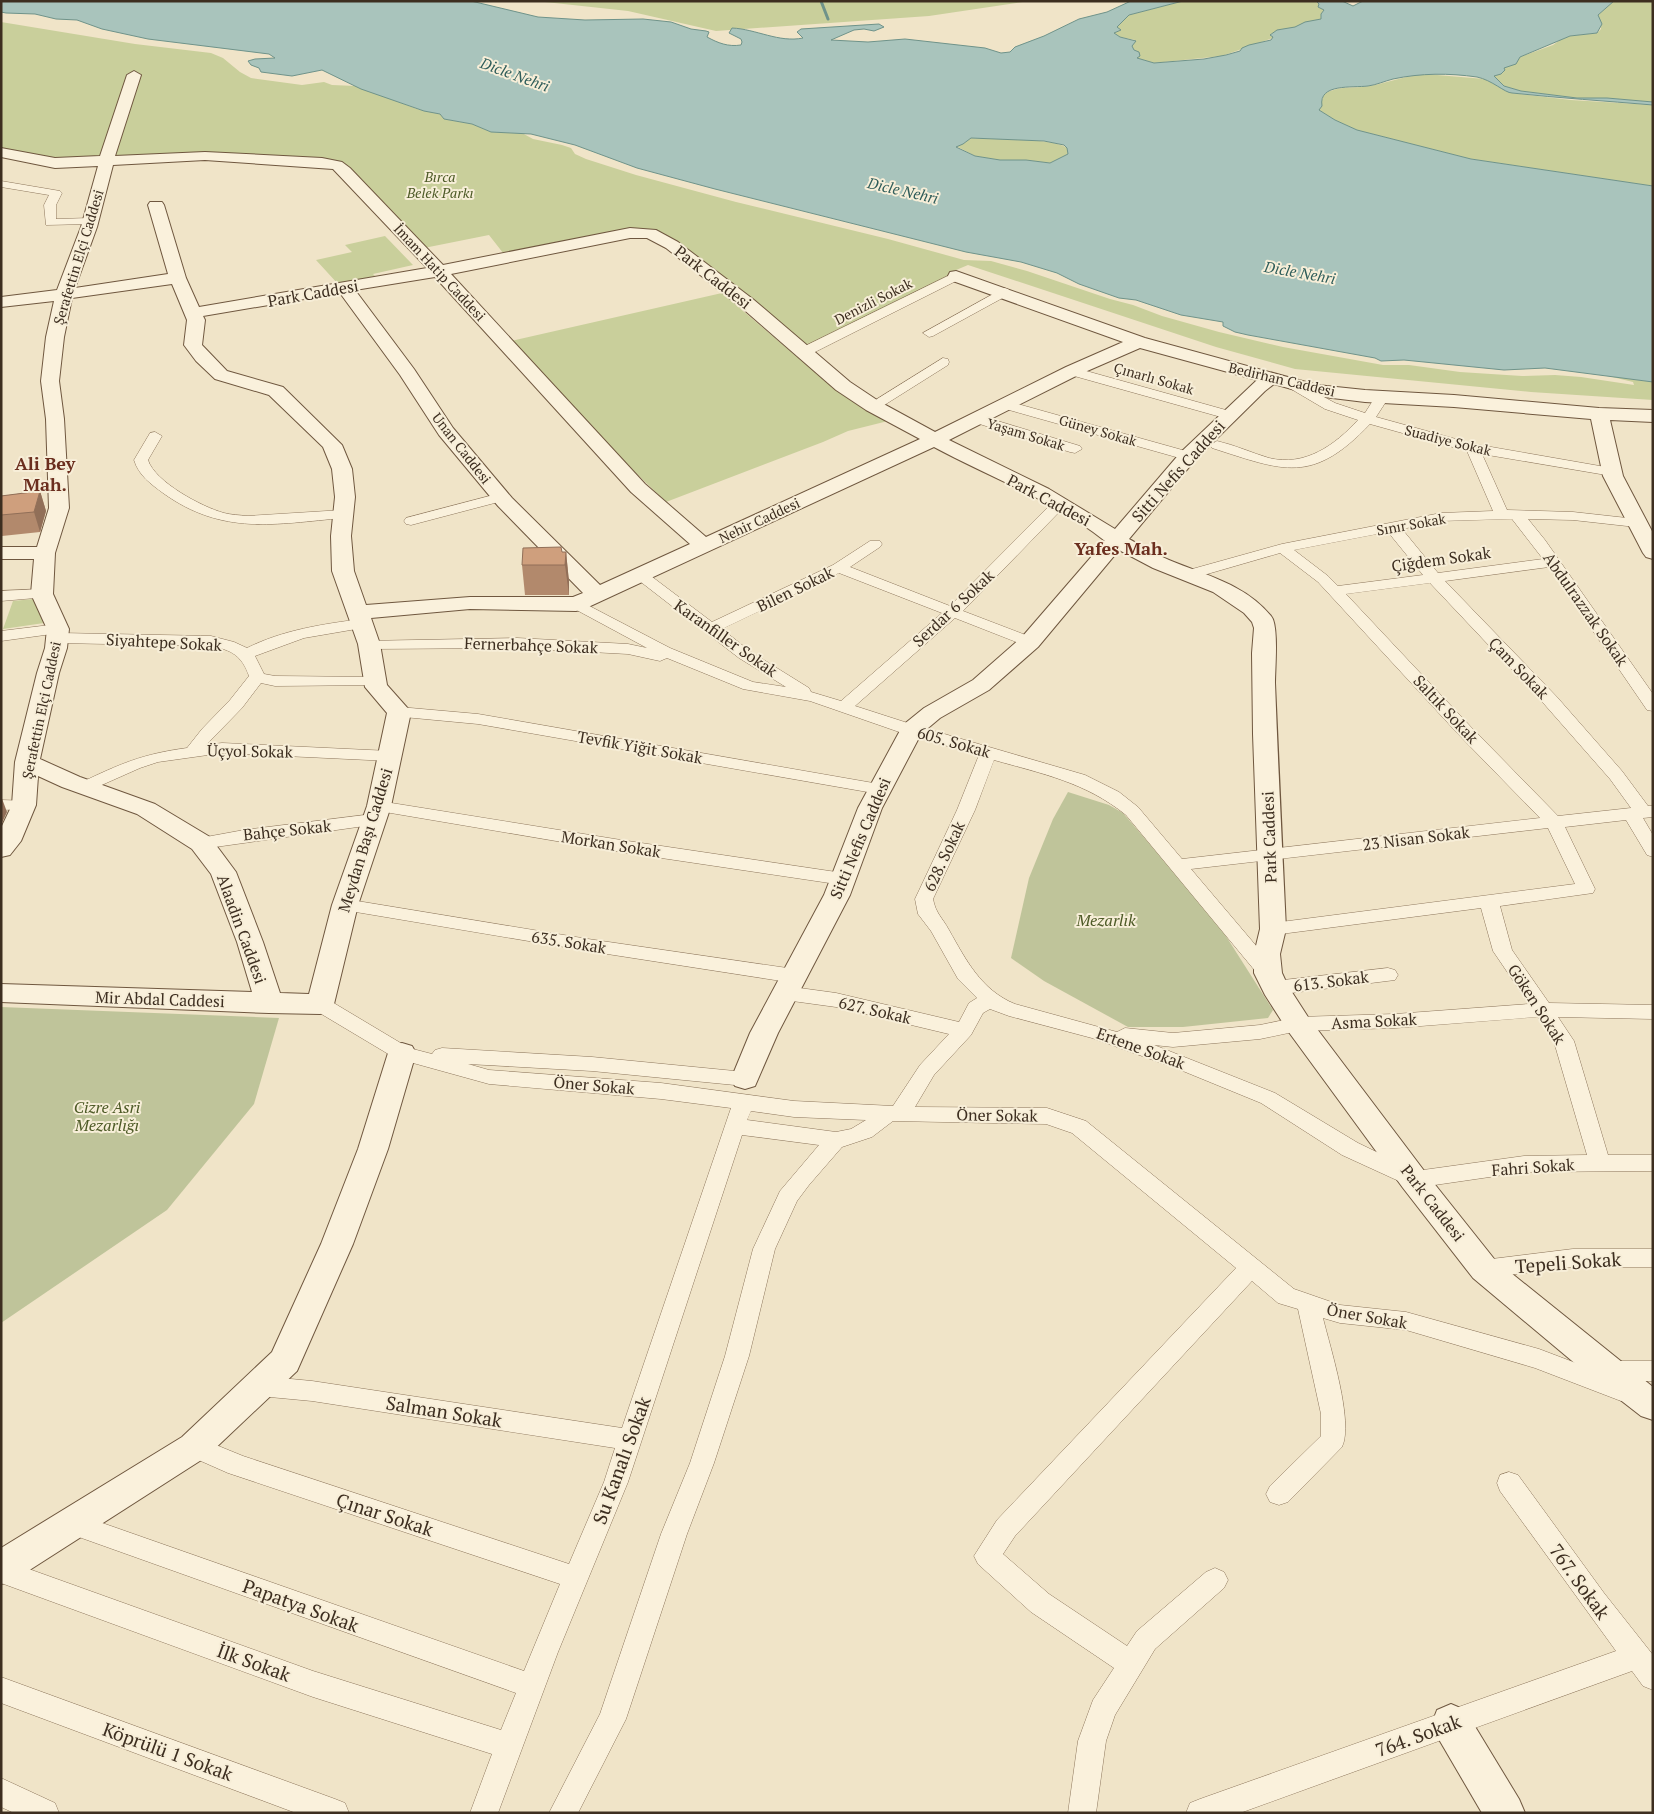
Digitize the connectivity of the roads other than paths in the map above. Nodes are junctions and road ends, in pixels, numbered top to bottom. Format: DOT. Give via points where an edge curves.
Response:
graph roads {
  1 [pos="134,75"];
  2 [pos="1,152"];
  3 [pos="106,162"];
  4 [pos="1,184"];
  5 [pos="156,205"];
  6 [pos="90,221"];
  7 [pos="440,271"];
  8 [pos="956,276"];
  9 [pos="178,278"];
  10 [pos="344,288"];
  11 [pos="1004,292"];
  12 [pos="64,294"];
  13 [pos="1,302"];
  14 [pos="193,314"];
  15 [pos="929,333"];
  16 [pos="1139,342"];
  17 [pos="804,352"];
  18 [pos="943,362"];
  19 [pos="1072,371"];
  20 [pos="1281,381"];
  21 [pos="1382,397"];
  22 [pos="1007,405"];
  23 [pos="873,406"];
  24 [pos="1599,414"];
  25 [pos="1228,415"];
  26 [pos="1653,416"];
  27 [pos="978,419"];
  28 [pos="1368,419"];
  29 [pos="155,436"];
  30 [pos="934,440"];
  31 [pos="1217,444"];
  32 [pos="1473,448"];
  33 [pos="1075,449"];
  34 [pos="1188,456"];
  35 [pos="1612,472"];
  36 [pos="501,497"];
  37 [pos="1059,504"];
  38 [pos="343,514"];
  39 [pos="1509,514"];
  40 [pos="411,521"];
  41 [pos="1636,523"];
  42 [pos="1392,527"];
  43 [pos="1122,543"];
  44 [pos="876,544"];
  45 [pos="704,545"];
  46 [pos="1282,548"];
  47 [pos="45,552"];
  48 [pos="1,553"];
  49 [pos="1653,553"];
  50 [pos="1552,562"];
  51 [pos="838,568"];
  52 [pos="1190,574"];
  53 [pos="642,576"];
  54 [pos="1434,577"];
  55 [pos="1334,591"];
  56 [pos="42,594"];
  57 [pos="597,594"];
  58 [pos="1,596"];
  59 [pos="576,604"];
  60 [pos="951,613"];
  61 [pos="363,627"];
  62 [pos="710,629"];
  63 [pos="58,633"];
  64 [pos="1,636"];
  65 [pos="1030,642"];
  66 [pos="244,655"];
  67 [pos="690,662"];
  68 [pos="257,677"];
  69 [pos="375,682"];
  70 [pos="813,697"];
  71 [pos="1653,706"];
  72 [pos="843,708"];
  73 [pos="399,712"];
  74 [pos="911,730"];
  75 [pos="193,751"];
  76 [pos="989,752"];
  77 [pos="390,756"];
  78 [pos="28,762"];
  79 [pos="86,787"];
  80 [pos="879,789"];
  81 [pos="1,805"];
  82 [pos="24,805"];
  83 [pos="1642,812"];
  84 [pos="376,813"];
  85 [pos="1554,822"];
  86 [pos="201,842"];
  87 [pos="1,849"];
  88 [pos="1653,851"];
  89 [pos="1270,854"];
  90 [pos="1178,865"];
  91 [pos="843,879"];
  92 [pos="1489,902"];
  93 [pos="345,905"];
  94 [pos="1273,929"];
  95 [pos="1388,975"];
  96 [pos="1271,980"];
  97 [pos="790,985"];
  98 [pos="1,993"];
  99 [pos="992,1002"];
  100 [pos="269,1003"];
  101 [pos="320,1004"];
  102 [pos="1543,1010"];
  103 [pos="1653,1012"];
  104 [pos="1298,1024"];
  105 [pos="964,1030"];
  106 [pos="1096,1032"];
  107 [pos="402,1053"];
  108 [pos="744,1090"];
  109 [pos="894,1114"];
  110 [pos="735,1127"];
  111 [pos="836,1140"];
  112 [pos="1653,1163"];
  113 [pos="1600,1164"];
  114 [pos="1414,1180"];
  115 [pos="1653,1258"];
  116 [pos="1251,1267"];
  117 [pos="1484,1269"];
  118 [pos="1308,1303"];
  119 [pos="1608,1372"];
  120 [pos="1653,1372"];
  121 [pos="259,1386"];
  122 [pos="1649,1403"];
  123 [pos="629,1440"];
  124 [pos="194,1447"];
  125 [pos="1509,1483"];
  126 [pos="1279,1494"];
  127 [pos="71,1523"];
  128 [pos="1,1569"];
  129 [pos="576,1578"];
  130 [pos="1215,1580"];
  131 [pos="1131,1664"];
  132 [pos="1645,1667"];
  133 [pos="531,1686"];
  134 [pos="1,1690"];
  135 [pos="1451,1723"];
  136 [pos="508,1746"];
  137 [pos="1,1792"];
  138 [pos="45,1813"];
  139 [pos="335,1813"];
  140 [pos="484,1813"];
  141 [pos="563,1813"];
  142 [pos="1082,1813"];
  143 [pos="1200,1813"];
  144 [pos="1505,1813"];
  1 -- 3 [label="street, Şerafettin Elçi Caddesi"];
  2 -- 3 [label="street, İmam Hatip Caddesi" via="48,163"];
  3 -- 6 [label="street, Şerafettin Elçi Caddesi"];
  3 -- 7 [label="street, İmam Hatip Caddesi" via="205,156 337,166"];
  4 -- 6 [label="street" via="56,193 50,205 50,223"];
  5 -- 9 [label="street"];
  6 -- 12 [label="street, Şerafettin Elçi Caddesi"];
  7 -- 10 [label="street, Park Caddesi"];
  7 -- 17 [label="street, Park Caddesi" via="630,233 650,234 672,245"];
  7 -- 45 [label="street, İmam Hatip Caddesi" via="638,488"];
  8 -- 11 [label="street, Bedirhan Caddesi"];
  8 -- 17 [label="street, Denizli Sokak"];
  9 -- 12 [label="street"];
  9 -- 14 [label="street"];
  10 -- 14 [label="street, Park Caddesi"];
  10 -- 36 [label="street, Unan Caddesi" via="408,373 446,431"];
  11 -- 15 [label="street"];
  11 -- 16 [label="street, Bedirhan Caddesi"];
  12 -- 13 [label="street"];
  12 -- 47 [label="street, Şerafettin Elçi Caddesi" via="50,381 55,419 58,508"];
  14 -- 38 [label="street" via="196,320 193,345 202,358 221,375 276,391 332,445 342,469"];
  16 -- 19 [label="street, Nehir Caddesi"];
  16 -- 20 [label="street, Bedirhan Caddesi"];
  17 -- 23 [label="street, Park Caddesi" via="843,386"];
  18 -- 23 [label="street"];
  19 -- 22 [label="street, Nehir Caddesi"];
  19 -- 25 [label="street, Çınarlı Sokak"];
  20 -- 21 [label="street, Bedirhan Caddesi" via="1316,390"];
  20 -- 25 [label="street, Sitti Nefis Caddesi" via="1258,387"];
  20 -- 28 [label="street, Suadiye Sokak" via="1330,406"];
  20 -- 31 [label="street" via="1278,392"];
  21 -- 24 [label="street, Bedirhan Caddesi"];
  21 -- 28 [label="street"];
  22 -- 27 [label="street, Nehir Caddesi"];
  22 -- 34 [label="street, Güney Sokak"];
  23 -- 30 [label="street, Park Caddesi"];
  24 -- 26 [label="street, Bedirhan Caddesi"];
  24 -- 35 [label="street"];
  25 -- 34 [label="street, Sitti Nefis Caddesi"];
  27 -- 30 [label="street, Nehir Caddesi"];
  27 -- 33 [label="street, Yaşam Sokak"];
  28 -- 31 [label="street" via="1318,459 1303,464 1271,462"];
  28 -- 32 [label="street, Suadiye Sokak"];
  29 -- 38 [label="street" via="141,460 144,470 190,504 220,516 252,520"];
  30 -- 37 [label="street, Park Caddesi"];
  30 -- 45 [label="street, Nehir Caddesi"];
  31 -- 43 [label="street"];
  32 -- 35 [label="street, Suadiye Sokak"];
  32 -- 39 [label="street, Abdulrazzak Sokak"];
  34 -- 43 [label="street, Sitti Nefis Caddesi"];
  35 -- 41 [label="street"];
  36 -- 40 [label="street"];
  36 -- 57 [label="street, Unan Caddesi"];
  37 -- 43 [label="street, Park Caddesi"];
  37 -- 60 [label="street, Serdar 6 Sokak"];
  38 -- 61 [label="street" via="343,571"];
  39 -- 41 [label="street, Sınır Sokak" via="1573,516"];
  39 -- 42 [label="street, Sınır Sokak" via="1441,517"];
  39 -- 50 [label="street, Abdulrazzak Sokak" via="1540,543"];
  41 -- 49 [label="street"];
  42 -- 46 [label="street, Sınır Sokak"];
  42 -- 54 [label="street, Çam Sokak"];
  43 -- 52 [label="street, Park Caddesi" via="1160,564"];
  43 -- 65 [label="street, Sitti Nefis Caddesi"];
  44 -- 51 [label="street, Bilen Sokak"];
  45 -- 53 [label="street, Nehir Caddesi"];
  46 -- 52 [label="street, Sınır Sokak"];
  46 -- 55 [label="street, Saltık Sokak"];
  47 -- 48 [label="street"];
  47 -- 56 [label="street, Şerafettin Elçi Caddesi"];
  50 -- 54 [label="street, Çiğdem Sokak"];
  50 -- 71 [label="street, Abdulrazzak Sokak"];
  51 -- 60 [label="street"];
  51 -- 62 [label="street, Bilen Sokak"];
  52 -- 89 [label="street, Park Caddesi" via="1236,596 1263,620"];
  53 -- 57 [label="street, Nehir Caddesi"];
  53 -- 62 [label="street, Karanfiller Sokak"];
  54 -- 55 [label="street, Çiğdem Sokak"];
  54 -- 83 [label="street, Çam Sokak" via="1551,701 1616,775"];
  55 -- 85 [label="street, Saltık Sokak"];
  56 -- 58 [label="street"];
  56 -- 63 [label="street, Şerafettin Elçi Caddesi"];
  57 -- 59 [label="street, Nehir Caddesi"];
  59 -- 61 [label="street, Nehir Caddesi" via="470,603"];
  59 -- 67 [label="street, 605. Sokak"];
  60 -- 65 [label="street"];
  60 -- 72 [label="street, Serdar 6 Sokak"];
  61 -- 66 [label="street" via="328,628 276,640"];
  61 -- 67 [label="street, Fernerbahçe Sokak" via="628,649"];
  61 -- 69 [label="street"];
  62 -- 70 [label="street, Karanfiller Sokak"];
  63 -- 64 [label="street, Siyahtepe Sokak"];
  63 -- 66 [label="street, Siyahtepe Sokak" via="211,641 233,646"];
  63 -- 78 [label="street, Şerafettin Elçi Caddesi"];
  65 -- 74 [label="street, Sitti Nefis Caddesi" via="981,685 932,713"];
  66 -- 68 [label="street, Siyahtepe Sokak" via="252,662"];
  67 -- 70 [label="street, 605. Sokak" via="749,686"];
  68 -- 69 [label="street" via="275,681"];
  68 -- 75 [label="street" via="236,704 201,737"];
  69 -- 73 [label="street"];
  70 -- 72 [label="street, 605. Sokak"];
  72 -- 74 [label="street, 605. Sokak"];
  73 -- 77 [label="street, Meydan Başı Caddesi"];
  73 -- 80 [label="street, Tevfik Yiğit Sokak" via="478,719"];
  74 -- 76 [label="street, 605. Sokak"];
  74 -- 80 [label="street, Sitti Nefis Caddesi"];
  75 -- 77 [label="street, Üçyol Sokak" via="222,748"];
  75 -- 79 [label="street, Üçyol Sokak" via="134,764"];
  76 -- 90 [label="street, 605. Sokak" via="1079,779 1113,796 1132,811"];
  76 -- 99 [label="street, 628. Sokak" via="924,899 927,914 965,974"];
  77 -- 84 [label="street, Meydan Başı Caddesi"];
  78 -- 79 [label="street, Alaadin Caddesi"];
  78 -- 82 [label="street, Şerafettin Elçi Caddesi"];
  79 -- 86 [label="street, Alaadin Caddesi" via="146,809"];
  80 -- 91 [label="street, Sitti Nefis Caddesi"];
  81 -- 82 [label="street"];
  82 -- 87 [label="street, Şerafettin Elçi Caddesi"];
  83 -- 85 [label="street, 23 Nisan Sokak"];
  83 -- 88 [label="street, Çam Sokak"];
  84 -- 86 [label="street, Bahçe Sokak" via="315,828"];
  84 -- 91 [label="street, Morkan Sokak"];
  84 -- 93 [label="street, Meydan Başı Caddesi"];
  85 -- 89 [label="street, 23 Nisan Sokak"];
  85 -- 92 [label="street, Saltık Sokak" via="1586,889"];
  86 -- 100 [label="street, Alaadin Caddesi" via="222,872 250,942"];
  89 -- 90 [label="street, 23 Nisan Sokak"];
  89 -- 94 [label="street, Park Caddesi"];
  90 -- 96 [label="street, 605. Sokak"];
  91 -- 97 [label="street, Sitti Nefis Caddesi"];
  92 -- 94 [label="street"];
  92 -- 102 [label="street, Göken Sokak" via="1503,951"];
  93 -- 97 [label="street, 635. Sokak" via="588,945"];
  93 -- 101 [label="street, Meydan Başı Caddesi"];
  94 -- 96 [label="street, Park Caddesi" via="1267,954"];
  95 -- 96 [label="street, 613. Sokak"];
  96 -- 104 [label="street, Park Caddesi"];
  97 -- 105 [label="street, 627. Sokak" via="836,1000"];
  97 -- 108 [label="street, Sitti Nefis Caddesi" via="764,1033"];
  98 -- 100 [label="street, Mir Abdal Caddesi"];
  99 -- 105 [label="street" via="976,1008"];
  99 -- 106 [label="street, Ertene Sokak"];
  100 -- 101 [label="street, Mir Abdal Caddesi"];
  101 -- 107 [label="street, Öner Sokak"];
  102 -- 103 [label="street, Asma Sokak"];
  102 -- 104 [label="street, Asma Sokak" via="1395,1021"];
  102 -- 113 [label="street, Göken Sokak" via="1564,1041"];
  104 -- 106 [label="street, Asma Sokak" via="1260,1032 1173,1040"];
  104 -- 114 [label="street, Park Caddesi"];
  105 -- 109 [label="street" via="927,1070"];
  106 -- 114 [label="street, Ertene Sokak" via="1268,1098 1350,1150"];
  107 -- 108 [label="street, Öner Sokak" via="489,1077 661,1091"];
  107 -- 121 [label="street" via="373,1149 337,1244 285,1361"];
  108 -- 109 [label="street, Öner Sokak" via="794,1109"];
  108 -- 110 [label="street, Su Kanalı Sokak"];
  109 -- 111 [label="street" via="850,1139"];
  109 -- 116 [label="street, Öner Sokak" via="1047,1116 1079,1126"];
  110 -- 111 [label="street"];
  110 -- 123 [label="street, Su Kanalı Sokak"];
  111 -- 141 [label="street" via="788,1197 764,1249 737,1356 612,1719"];
  112 -- 113 [label="street, Fahri Sokak"];
  113 -- 114 [label="street, Fahri Sokak" via="1524,1164"];
  114 -- 117 [label="street, Park Caddesi"];
  115 -- 117 [label="street, Tepeli Sokak" via="1573,1258"];
  116 -- 118 [label="street, Öner Sokak" via="1286,1296"];
  116 -- 131 [label="street" via="1006,1528 987,1556 1040,1603"];
  117 -- 119 [label="street, Park Caddesi"];
  118 -- 122 [label="street, Öner Sokak" via="1340,1314 1406,1321 1539,1359"];
  118 -- 126 [label="street" via="1333,1414 1333,1440"];
  119 -- 120 [label="street"];
  119 -- 122 [label="street, Park Caddesi"];
  121 -- 123 [label="street, Salman Sokak" via="312,1391"];
  121 -- 124 [label="street"];
  123 -- 129 [label="street, Su Kanalı Sokak" via="616,1482"];
  124 -- 127 [label="street"];
  124 -- 129 [label="street, Çınar Sokak" via="237,1465"];
  125 -- 132 [label="street, 767. Sokak"];
  127 -- 128 [label="street"];
  127 -- 133 [label="street, Papatya Sokak"];
  128 -- 136 [label="street, İlk Sokak" via="314,1684"];
  129 -- 133 [label="street, Su Kanalı Sokak"];
  130 -- 131 [label="street" via="1146,1640"];
  131 -- 142 [label="street" via="1103,1709 1092,1741"];
  132 -- 135 [label="street, 764. Sokak"];
  133 -- 136 [label="street, Su Kanalı Sokak"];
  134 -- 139 [label="street, Köprülü 1 Sokak"];
  135 -- 143 [label="street, 764. Sokak"];
  135 -- 144 [label="street"];
  136 -- 140 [label="street, Su Kanalı Sokak"];
  137 -- 138 [label="street"];
}
